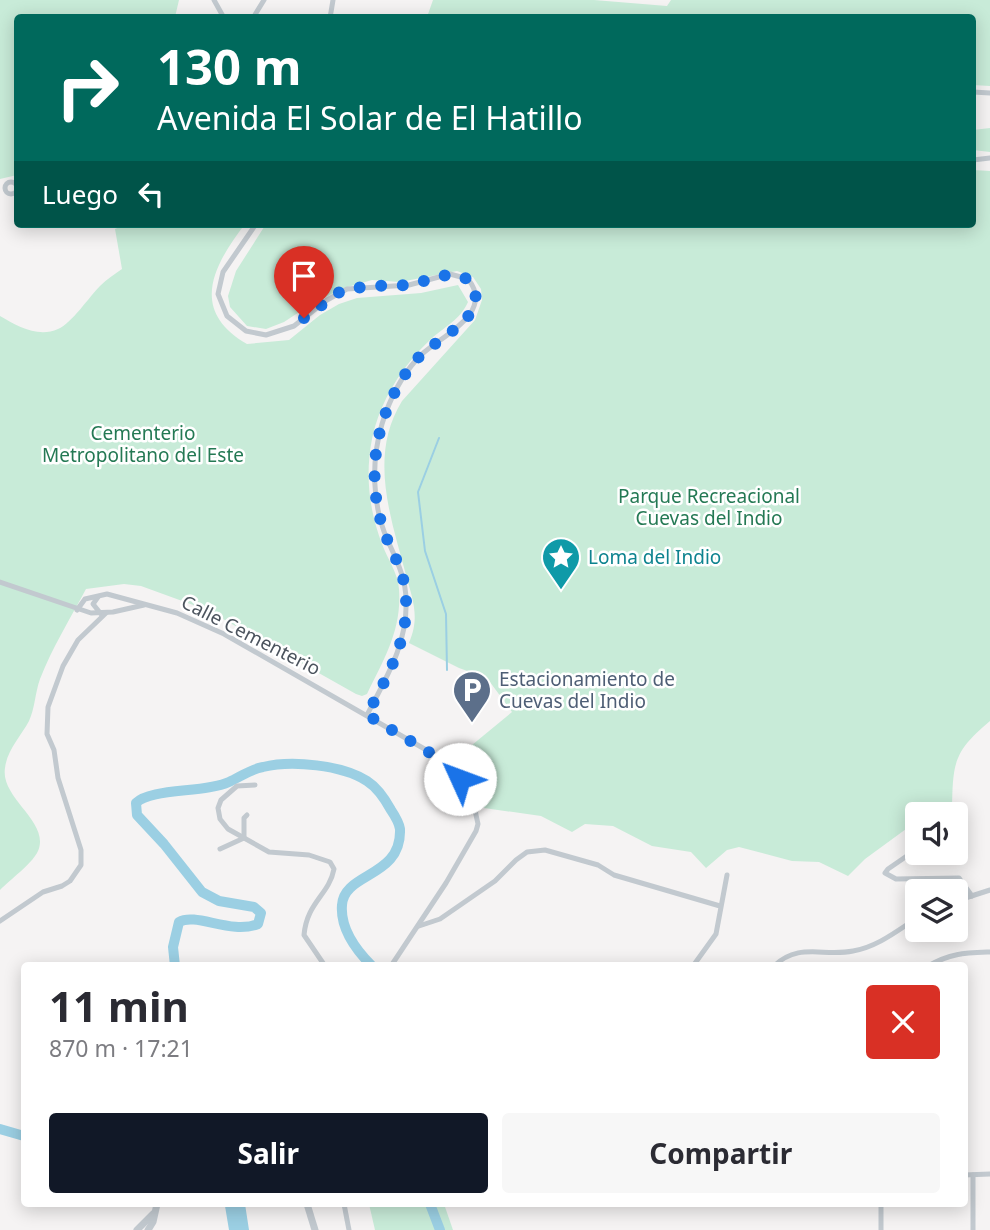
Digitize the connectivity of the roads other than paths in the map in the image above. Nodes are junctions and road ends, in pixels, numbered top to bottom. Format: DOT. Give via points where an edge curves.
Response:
graph roads {
  1 [pos="253,228"];
  2 [pos="0,582"];
  3 [pos="100,595"];
  4 [pos="150,604"];
  5 [pos="77,610"];
  6 [pos="104,613"];
  7 [pos="367,715"];
  8 [pos="255,785"];
  9 [pos="247,815"];
  10 [pos="244,838"];
  11 [pos="220,849"];
  12 [pos="905,857"];
  13 [pos="727,875"];
  14 [pos="990,890"];
  15 [pos="972,895"];
  16 [pos="968,896"];
  17 [pos="720,905"];
  18 [pos="0,921"];
  19 [pos="419,926"];
  20 [pos="905,926"];
  21 [pos="990,952"];
  22 [pos="322,962"];
  23 [pos="394,962"];
  24 [pos="697,962"];
  25 [pos="779,962"];
  26 [pos="936,962"];
  27 [pos="990,1174"];
  28 [pos="968,1175"];
  29 [pos="973,1175"];
  30 [pos="156,1207"];
  31 [pos="308,1207"];
  32 [pos="345,1207"];
  33 [pos="881,1207"];
  34 [pos="153,1213"];
  35 [pos="137,1230"];
  36 [pos="148,1230"];
  37 [pos="315,1230"];
  38 [pos="349,1230"];
  39 [pos="881,1230"];
  40 [pos="973,1230"];
  1 -- 7 [label="street" via="223,272 218,294 227,316 246,331 265,335 294,326 338,293 360,287 409,285 450,274 468,279 474,288 475,301 467,319 419,356 404,377 378,439 376,496 404,582 406,609 397,654"];
  2 -- 5 [label="street"];
  3 -- 4 [label="street, Calle Cementerio"];
  3 -- 5 [label="street" via="85,599"];
  3 -- 6 [label="street" via="93,604"];
  4 -- 6 [label="street"];
  4 -- 7 [label="street, Calle Cementerio" via="224,634"];
  5 -- 6 [label="street"];
  6 -- 18 [label="street" via="78,640 48,707 47,734 81,849 81,866 62,886 43,892"];
  7 -- 19 [label="street, Calle Cementerio" via="442,760 465,786 475,809 478,824 473,837"];
  8 -- 10 [label="street" via="237,786 218,807 219,819"];
  9 -- 10 [label="street"];
  10 -- 11 [label="street"];
  10 -- 22 [label="street" via="269,852 309,855 330,862 332,880 305,921 304,935"];
  12 -- 15 [label="street" via="888,869 886,876 959,878"];
  13 -- 17 [label="street"];
  14 -- 15 [label="street"];
  15 -- 16 [label="street"];
  17 -- 19 [label="street" via="545,850 527,852 440,919"];
  17 -- 24 [label="street" via="716,934"];
  19 -- 23 [label="street, Calle Cementerio"];
  20 -- 25 [label="street" via="872,946 791,953"];
  21 -- 26 [label="street" via="964,952"];
  27 -- 29 [label="street"];
  28 -- 29 [label="street"];
  29 -- 40 [label="street"];
  30 -- 34 [label="street"];
  31 -- 37 [label="street"];
  32 -- 38 [label="street"];
  33 -- 39 [label="street"];
  34 -- 35 [label="street"];
  34 -- 36 [label="street"];
}
